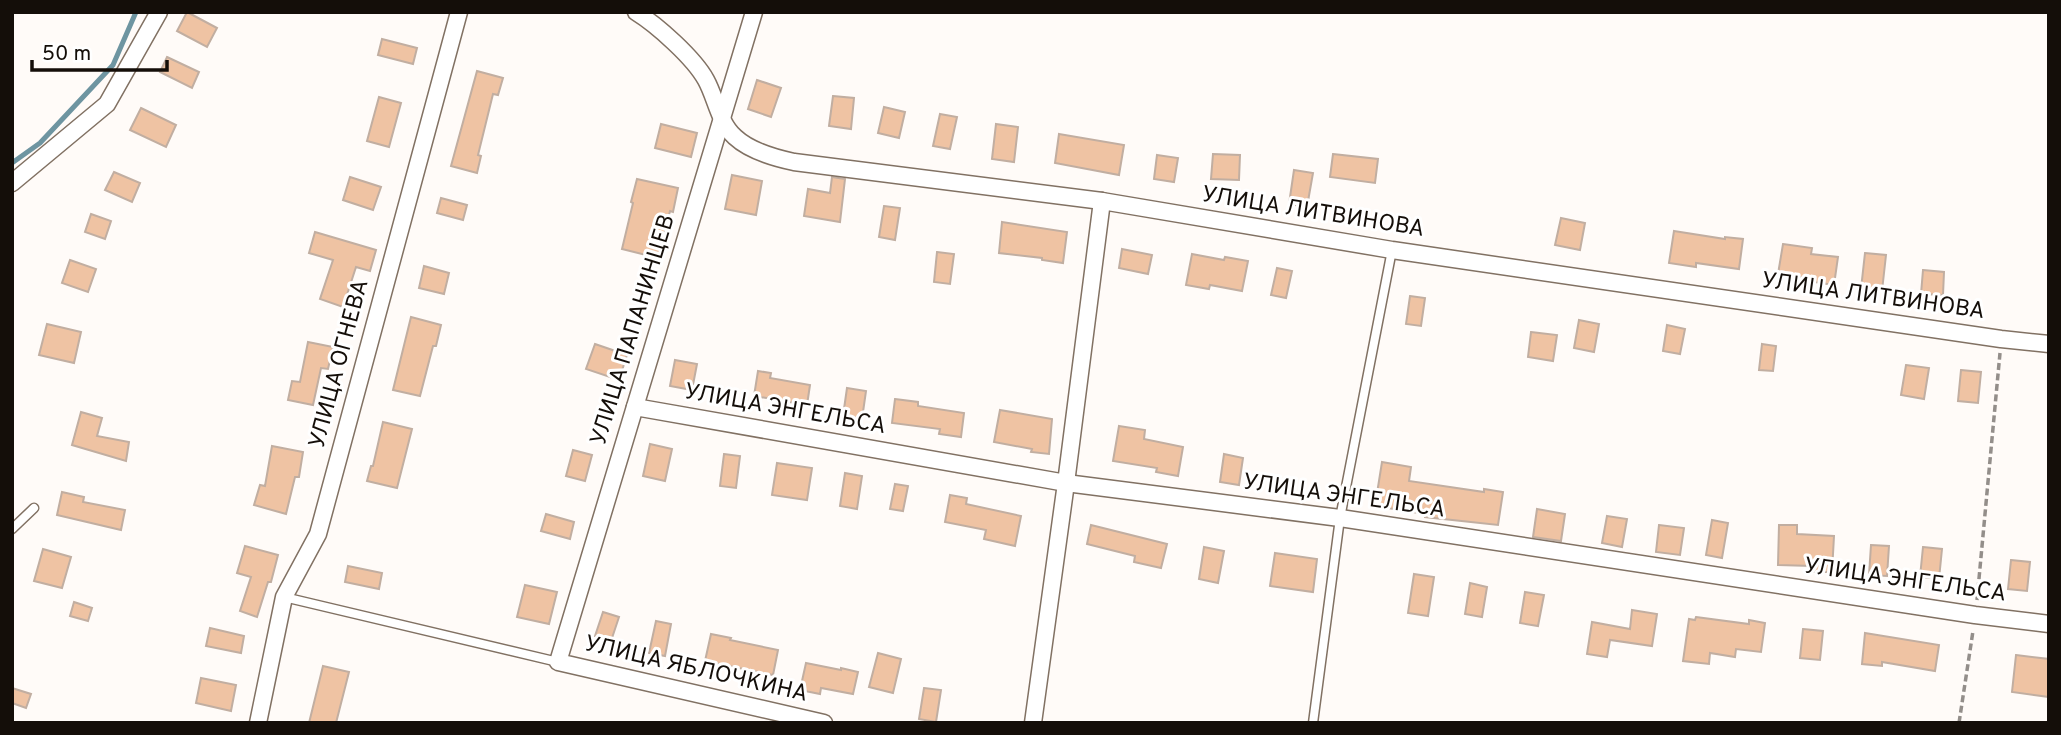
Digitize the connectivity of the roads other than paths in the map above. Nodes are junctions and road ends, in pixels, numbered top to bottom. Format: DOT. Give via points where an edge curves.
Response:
graph roads {
  1 [pos="159,12"];
  2 [pos="459,12"];
  3 [pos="636,12"];
  4 [pos="754,12"];
  5 [pos="722,118"];
  6 [pos="12,183"];
  7 [pos="1102,201"];
  8 [pos="1392,250"];
  9 [pos="2049,344"];
  10 [pos="635,407"];
  11 [pos="1066,483"];
  12 [pos="34,508"];
  13 [pos="1340,518"];
  14 [pos="12,529"];
  15 [pos="284,597"];
  16 [pos="2049,624"];
  17 [pos="558,662"];
  18 [pos="258,723"];
  19 [pos="824,723"];
  20 [pos="1033,723"];
  21 [pos="1313,723"];
  1 -- 6 [label="street" via="107,104"];
  2 -- 15 [label="street, УЛИЦА ОГНЕВА" via="318,534"];
  3 -- 5 [label="street, УЛИЦА ЛИТВИНОВА" via="689,58 705,78"];
  4 -- 5 [label="street, УЛИЦА ПАПАНИНЦЕВ"];
  5 -- 7 [label="street, УЛИЦА ЛИТВИНОВА" via="733,136 771,157"];
  5 -- 10 [label="street, УЛИЦА ПАПАНИНЦЕВ"];
  7 -- 8 [label="street, УЛИЦА ЛИТВИНОВА"];
  7 -- 11 [label="street"];
  8 -- 9 [label="street, УЛИЦА ЛИТВИНОВА"];
  8 -- 13 [label="lane"];
  10 -- 11 [label="street, УЛИЦА ЭНГЕЛЬСА"];
  10 -- 17 [label="street, УЛИЦА ПАПАНИНЦЕВ"];
  11 -- 13 [label="street, УЛИЦА ЭНГЕЛЬСА"];
  11 -- 20 [label="street"];
  12 -- 14 [label="lane"];
  13 -- 16 [label="street, УЛИЦА ЭНГЕЛЬСА"];
  13 -- 21 [label="lane"];
  15 -- 17 [label="lane"];
  15 -- 18 [label="street, УЛИЦА ОГНЕВА"];
  17 -- 19 [label="street, УЛИЦА ЯБЛОЧКИНА"];
}
